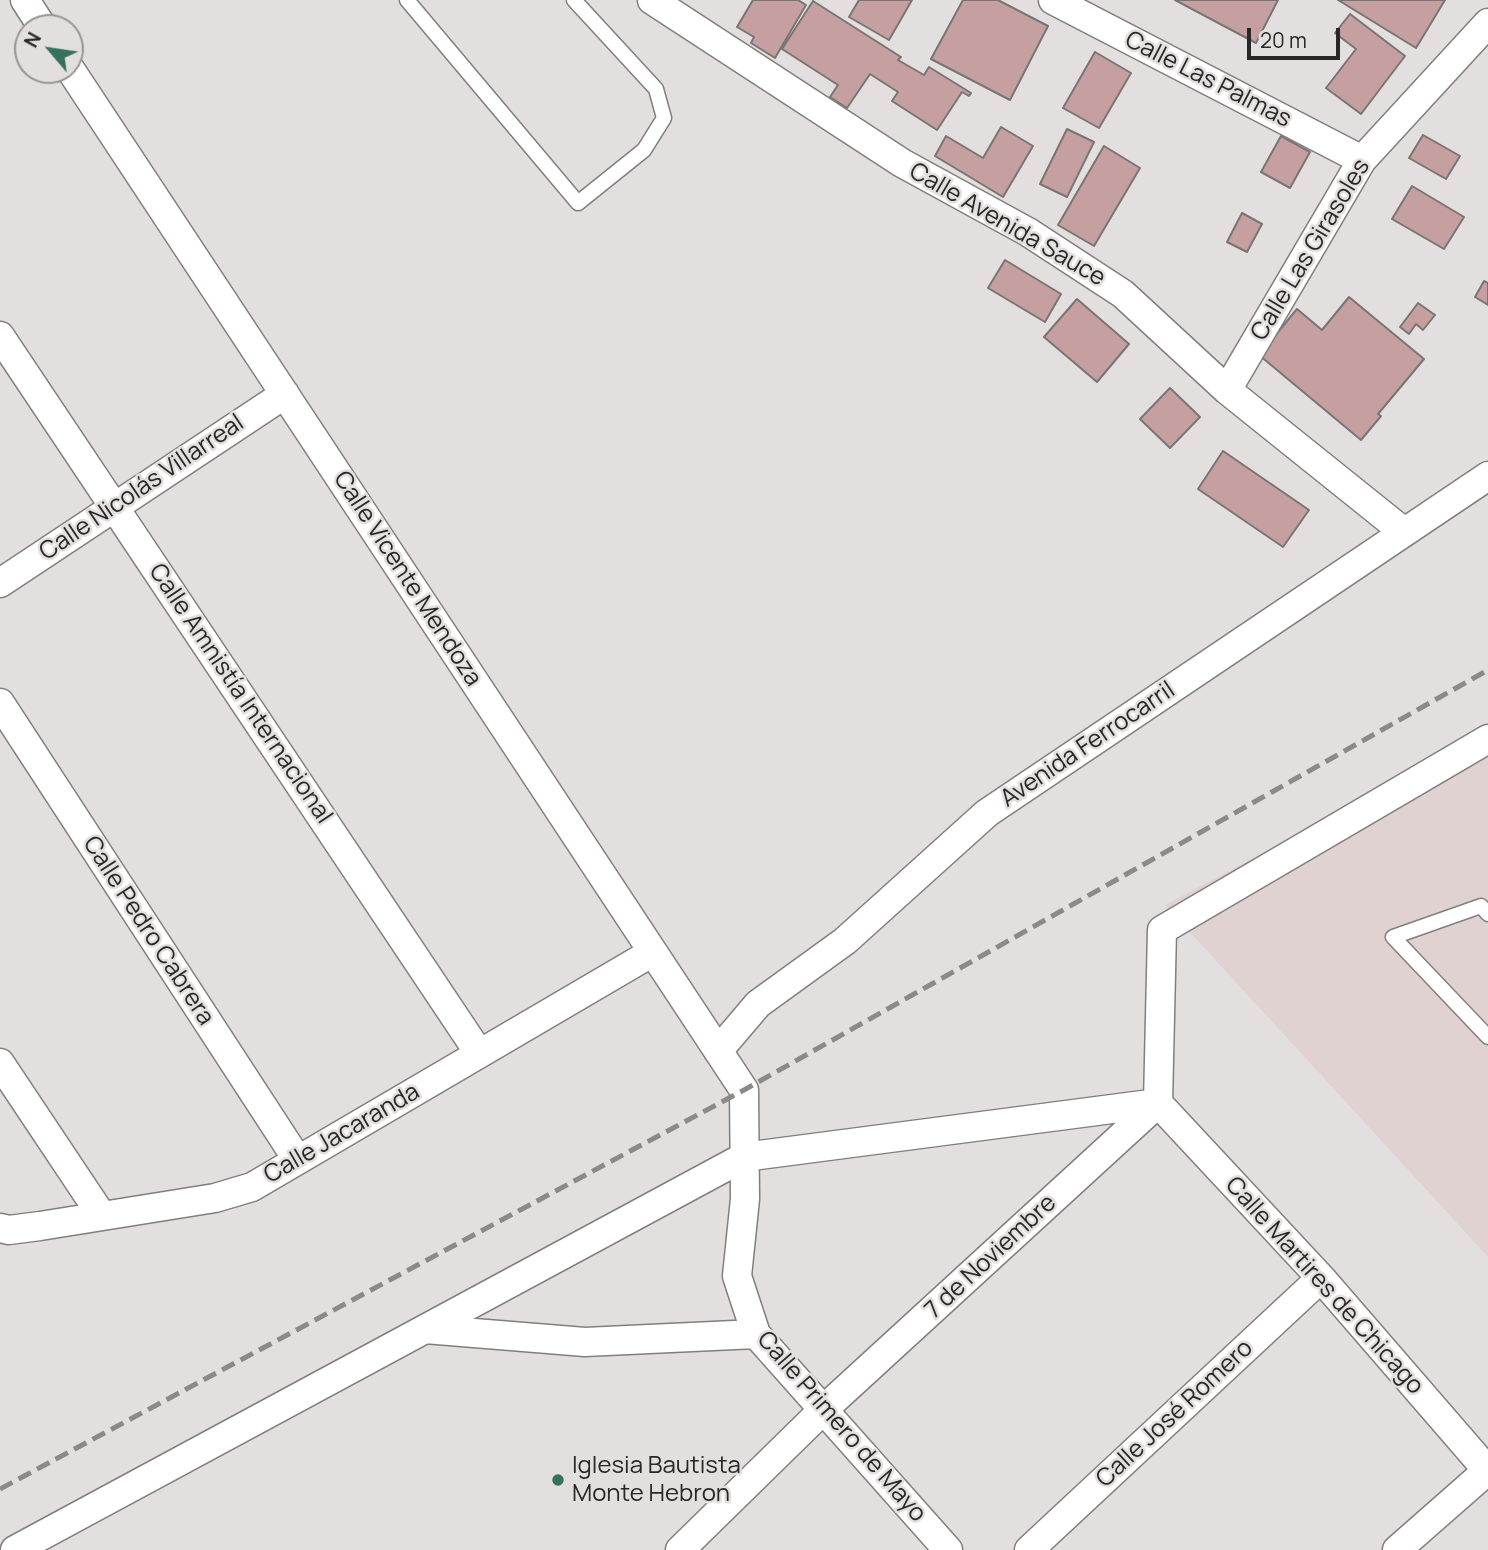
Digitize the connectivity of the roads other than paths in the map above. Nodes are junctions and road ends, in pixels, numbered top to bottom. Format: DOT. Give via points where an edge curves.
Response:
graph roads {
  1 [pos="407,0"];
  2 [pos="573,0"];
  3 [pos="652,0"];
  4 [pos="1054,0"];
  5 [pos="1488,23"];
  6 [pos="80,84"];
  7 [pos="1362,160"];
  8 [pos="0,336"];
  9 [pos="1227,390"];
  10 [pos="285,394"];
  11 [pos="1488,476"];
  12 [pos="115,506"];
  13 [pos="1404,532"];
  14 [pos="0,583"];
  15 [pos="0,703"];
  16 [pos="1488,739"];
  17 [pos="1488,914"];
  18 [pos="653,952"];
  19 [pos="1488,1037"];
  20 [pos="718,1051"];
  21 [pos="479,1053"];
  22 [pos="0,1063"];
  23 [pos="744,1090"];
  24 [pos="1158,1103"];
  25 [pos="744,1157"];
  26 [pos="297,1159"];
  27 [pos="102,1216"];
  28 [pos="0,1228"];
  29 [pos="1321,1278"];
  30 [pos="425,1329"];
  31 [pos="756,1334"];
  32 [pos="823,1410"];
  33 [pos="1488,1470"];
  34 [pos="15,1550"];
  35 [pos="680,1550"];
  36 [pos="948,1550"];
  37 [pos="1029,1550"];
  38 [pos="1397,1550"];
  1 -- 2 [label="lane" via="578,203 644,150 664,118 656,89"];
  3 -- 9 [label="street, Calle Avenida Sauce" via="902,163 1074,260 1123,294"];
  4 -- 7 [label="street, Calle Las Palmas"];
  5 -- 7 [label="street, Calle Las Girasoles"];
  6 -- 10 [label="street, Calle Vicente Mendoza"];
  7 -- 9 [label="street, Calle Las Girasoles"];
  8 -- 12 [label="street, Calle Amnistía Internacional"];
  9 -- 13 [label="street, Calle Avenida Sauce"];
  10 -- 12 [label="street, Calle Nicolás Villarreal"];
  10 -- 18 [label="street, Calle Vicente Mendoza"];
  11 -- 13 [label="street, Avenida Ferrocarril"];
  12 -- 14 [label="street, Calle Nicolás Villarreal"];
  12 -- 21 [label="street, Calle Amnistía Internacional"];
  13 -- 20 [label="street, Avenida Ferrocarril" via="987,813 845,940 758,1004"];
  15 -- 26 [label="street, Calle Pedro Cabrera"];
  16 -- 24 [label="street" via="1162,930"];
  17 -- 19 [label="lane" via="1481,906 1393,937"];
  18 -- 20 [label="street, Calle Vicente Mendoza"];
  18 -- 21 [label="street, Calle Jacaranda"];
  20 -- 23 [label="street, Calle Vicente Mendoza"];
  21 -- 26 [label="street, Calle Jacaranda"];
  22 -- 27 [label="street"];
  23 -- 25 [label="street, Calle Primero de Mayo"];
  24 -- 25 [label="street"];
  24 -- 29 [label="street, Calle Martires de Chicago"];
  24 -- 32 [label="street, 7 de Noviembre"];
  25 -- 30 [label="street"];
  25 -- 31 [label="street, Calle Primero de Mayo" via="737,1276"];
  26 -- 27 [label="street, Calle Jacaranda" via="252,1187 215,1198"];
  27 -- 28 [label="street, Calle Jacaranda"];
  29 -- 33 [label="street, Calle Martires de Chicago"];
  29 -- 37 [label="street, Calle José Romero"];
  30 -- 31 [label="street" via="585,1342"];
  30 -- 34 [label="street"];
  31 -- 32 [label="street, Calle Primero de Mayo"];
  32 -- 35 [label="street, 7 de Noviembre"];
  32 -- 36 [label="street, Calle Primero de Mayo"];
  33 -- 38 [label="street"];
}
